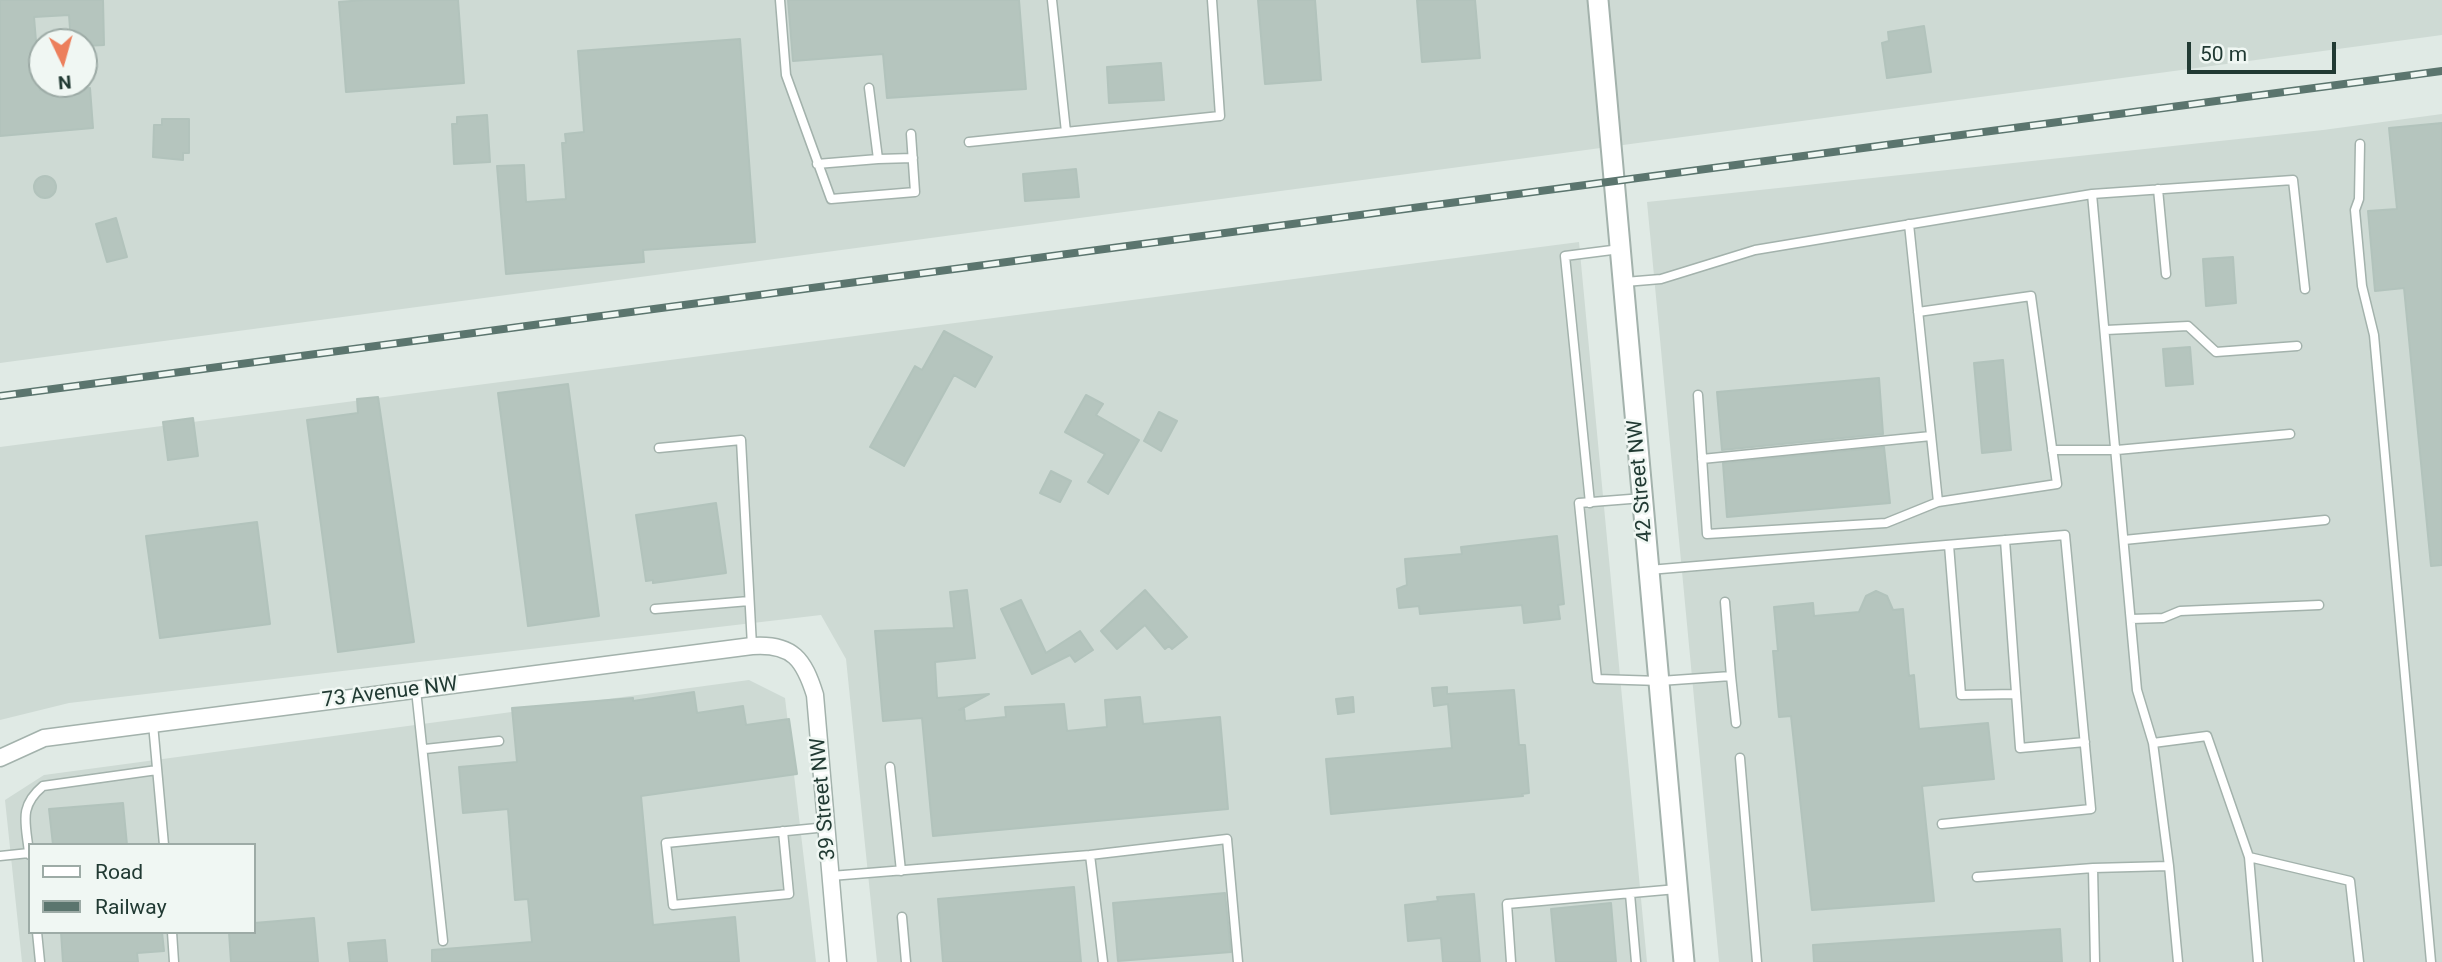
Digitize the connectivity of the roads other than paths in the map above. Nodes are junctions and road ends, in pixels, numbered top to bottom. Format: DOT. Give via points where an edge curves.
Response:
graph roads {
  1 [pos="780,0"];
  2 [pos="1052,0"];
  3 [pos="1212,0"];
  4 [pos="1598,0"];
  5 [pos="869,88"];
  6 [pos="1066,132"];
  7 [pos="911,134"];
  8 [pos="969,142"];
  9 [pos="2360,144"];
  10 [pos="913,158"];
  11 [pos="878,159"];
  12 [pos="817,164"];
  13 [pos="2158,189"];
  14 [pos="2092,194"];
  15 [pos="1909,224"];
  16 [pos="1620,249"];
  17 [pos="2166,274"];
  18 [pos="1623,282"];
  19 [pos="2305,289"];
  20 [pos="1918,312"];
  21 [pos="2106,330"];
  22 [pos="2297,346"];
  23 [pos="1698,395"];
  24 [pos="2290,433"];
  25 [pos="1931,436"];
  26 [pos="659,447"];
  27 [pos="2052,450"];
  28 [pos="2117,450"];
  29 [pos="1702,459"];
  30 [pos="1643,498"];
  31 [pos="1938,502"];
  32 [pos="1590,503"];
  33 [pos="2325,520"];
  34 [pos="2005,540"];
  35 [pos="2124,540"];
  36 [pos="1949,545"];
  37 [pos="1649,570"];
  38 [pos="750,601"];
  39 [pos="1725,602"];
  40 [pos="2319,605"];
  41 [pos="655,609"];
  42 [pos="2131,619"];
  43 [pos="752,646"];
  44 [pos="784,648"];
  45 [pos="1731,676"];
  46 [pos="1660,681"];
  47 [pos="416,690"];
  48 [pos="2016,694"];
  49 [pos="1736,723"];
  50 [pos="153,724"];
  51 [pos="499,741"];
  52 [pos="2085,742"];
  53 [pos="2153,743"];
  54 [pos="425,750"];
  55 [pos="0,758"];
  56 [pos="1740,758"];
  57 [pos="890,767"];
  58 [pos="157,770"];
  59 [pos="1942,824"];
  60 [pos="827,827"];
  61 [pos="783,831"];
  62 [pos="29,843"];
  63 [pos="164,843"];
  64 [pos="28,855"];
  65 [pos="1090,855"];
  66 [pos="0,856"];
  67 [pos="2249,857"];
  68 [pos="2169,866"];
  69 [pos="2093,868"];
  70 [pos="901,870"];
  71 [pos="831,876"];
  72 [pos="1977,877"];
  73 [pos="1678,889"];
  74 [pos="1630,894"];
  75 [pos="902,918"];
  76 [pos="37,934"];
  77 [pos="172,934"];
  78 [pos="443,941"];
  79 [pos="40,962"];
  80 [pos="174,962"];
  81 [pos="838,962"];
  82 [pos="905,962"];
  83 [pos="1103,962"];
  84 [pos="1238,962"];
  85 [pos="1511,962"];
  86 [pos="1636,962"];
  87 [pos="1684,962"];
  88 [pos="1757,962"];
  89 [pos="2095,962"];
  90 [pos="2178,962"];
  91 [pos="2258,962"];
  92 [pos="2359,962"];
  93 [pos="2431,962"];
  1 -- 12 [label="lane" via="786,75"];
  2 -- 6 [label="lane"];
  3 -- 6 [label="lane" via="1220,116"];
  4 -- 16 [label="street, 42 Street NW"];
  5 -- 11 [label="lane"];
  6 -- 8 [label="lane"];
  7 -- 10 [label="lane"];
  9 -- 93 [label="lane" via="2360,199 2354,209 2362,286 2374,335"];
  10 -- 11 [label="lane"];
  10 -- 12 [label="lane" via="915,192 831,199"];
  11 -- 12 [label="lane"];
  13 -- 14 [label="lane"];
  13 -- 17 [label="lane"];
  13 -- 19 [label="lane" via="2293,180"];
  14 -- 15 [label="lane"];
  14 -- 21 [label="lane"];
  15 -- 18 [label="lane" via="1755,250 1661,278"];
  15 -- 20 [label="lane"];
  16 -- 18 [label="street, 42 Street NW"];
  16 -- 32 [label="lane" via="1565,257"];
  18 -- 30 [label="street, 42 Street NW"];
  20 -- 25 [label="lane"];
  20 -- 27 [label="lane" via="2031,296"];
  21 -- 22 [label="lane" via="2188,326 2216,352"];
  21 -- 28 [label="lane"];
  23 -- 29 [label="lane"];
  24 -- 28 [label="lane"];
  25 -- 29 [label="lane"];
  25 -- 31 [label="lane"];
  26 -- 38 [label="lane" via="741,440"];
  27 -- 28 [label="lane"];
  27 -- 31 [label="lane" via="2057,484"];
  28 -- 35 [label="lane"];
  29 -- 31 [label="lane" via="1707,534 1886,523"];
  30 -- 32 [label="lane"];
  30 -- 37 [label="street, 42 Street NW"];
  32 -- 46 [label="lane" via="1579,503 1597,679"];
  33 -- 35 [label="lane"];
  34 -- 36 [label="lane"];
  34 -- 48 [label="lane"];
  34 -- 52 [label="lane" via="2065,536"];
  35 -- 42 [label="lane"];
  36 -- 37 [label="lane"];
  36 -- 48 [label="lane" via="1961,695"];
  37 -- 46 [label="street, 42 Street NW"];
  38 -- 41 [label="lane"];
  38 -- 43 [label="lane"];
  39 -- 45 [label="lane"];
  40 -- 42 [label="lane" via="2180,611 2163,618"];
  42 -- 53 [label="lane" via="2137,690"];
  43 -- 44 [label="street, 73 Avenue NW"];
  43 -- 47 [label="street, 73 Avenue NW"];
  44 -- 60 [label="street, 39 Street NW" via="805,664 816,695"];
  45 -- 46 [label="lane"];
  45 -- 49 [label="lane"];
  46 -- 73 [label="street, 42 Street NW"];
  47 -- 50 [label="street, 73 Avenue NW"];
  47 -- 54 [label="lane"];
  48 -- 52 [label="lane" via="2020,748"];
  50 -- 55 [label="street, 73 Avenue NW" via="44,738"];
  50 -- 58 [label="lane"];
  51 -- 54 [label="lane"];
  52 -- 59 [label="lane" via="2091,809"];
  53 -- 67 [label="lane" via="2207,736"];
  53 -- 68 [label="lane"];
  54 -- 78 [label="lane"];
  56 -- 88 [label="lane"];
  57 -- 70 [label="lane"];
  58 -- 62 [label="lane" via="43,786 29,798 25,809"];
  58 -- 63 [label="lane"];
  60 -- 61 [label="lane"];
  60 -- 71 [label="street, 39 Street NW"];
  61 -- 61 [label="lane" via="666,843 673,905 789,894"];
  64 -- 66 [label="lane"];
  65 -- 70 [label="lane"];
  65 -- 83 [label="lane"];
  65 -- 84 [label="lane" via="1227,839"];
  67 -- 91 [label="lane"];
  67 -- 92 [label="lane" via="2350,881"];
  68 -- 69 [label="lane"];
  68 -- 90 [label="lane"];
  69 -- 72 [label="lane"];
  69 -- 89 [label="lane"];
  70 -- 71 [label="lane"];
  71 -- 81 [label="street, 39 Street NW"];
  73 -- 74 [label="lane"];
  73 -- 87 [label="street, 42 Street NW"];
  74 -- 85 [label="lane" via="1507,904"];
  74 -- 86 [label="lane"];
  75 -- 82 [label="lane"];
  76 -- 79 [label="lane"];
  77 -- 80 [label="lane"];
}
